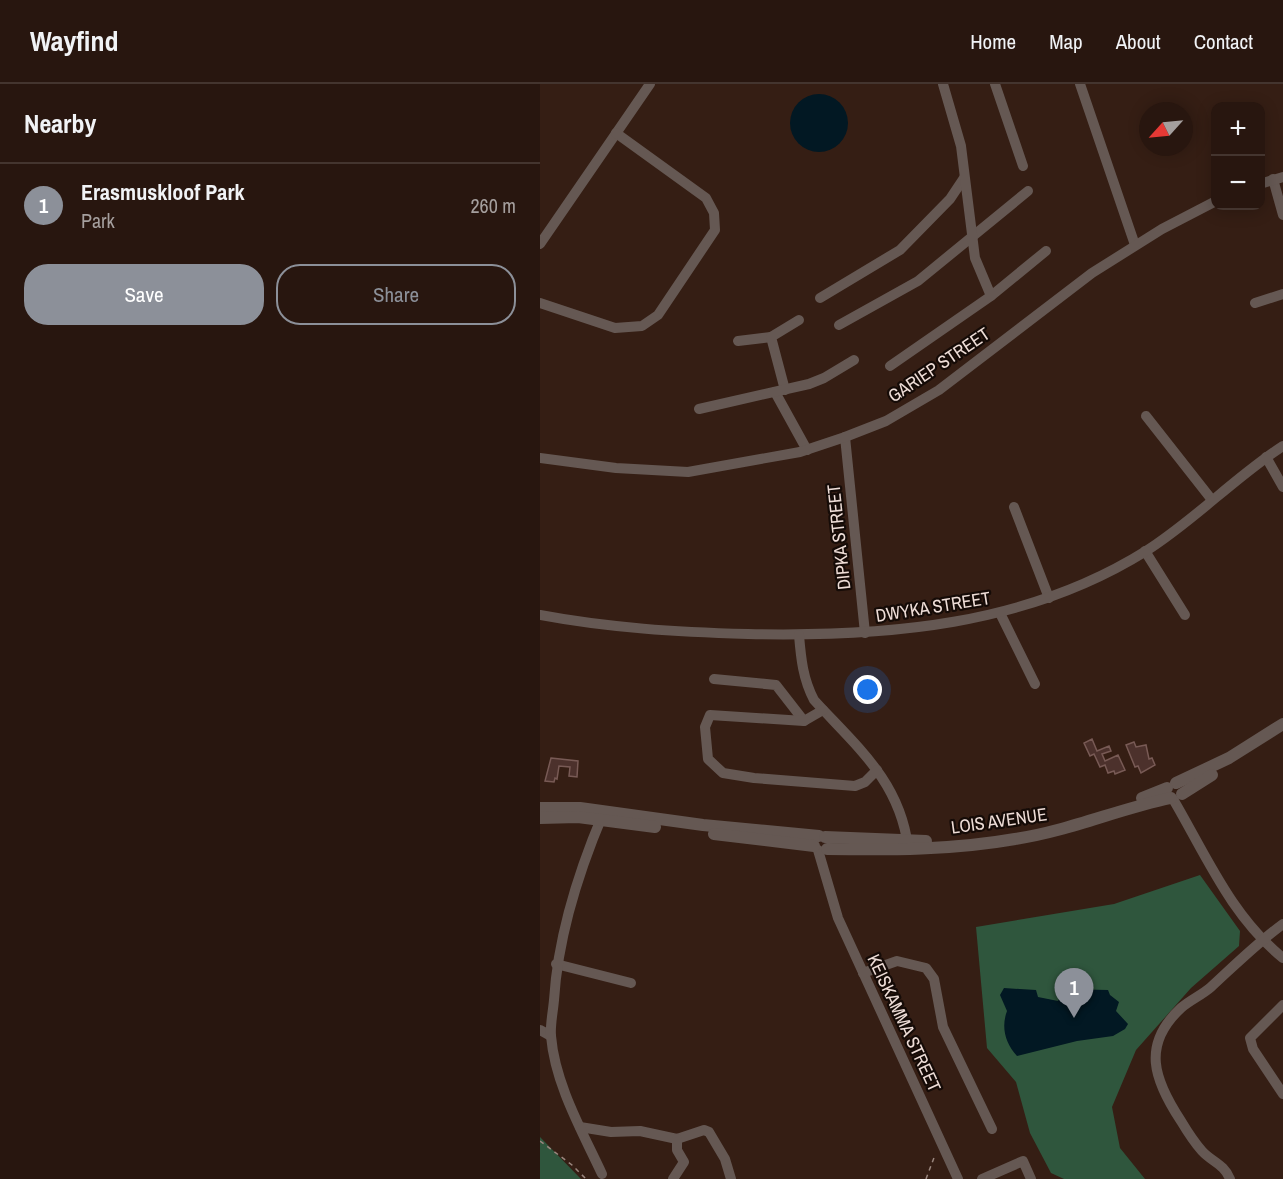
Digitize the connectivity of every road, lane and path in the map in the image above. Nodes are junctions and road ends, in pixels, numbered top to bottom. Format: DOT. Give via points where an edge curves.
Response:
graph roads {
  1 [pos="650,84"];
  2 [pos="943,84"];
  3 [pos="994,84"];
  4 [pos="1080,84"];
  5 [pos="615,134"];
  6 [pos="1023,166"];
  7 [pos="964,178"];
  8 [pos="1278,178"];
  9 [pos="1028,191"];
  10 [pos="1211,203"];
  11 [pos="1283,216"];
  12 [pos="972,236"];
  13 [pos="540,244"];
  14 [pos="1135,245"];
  15 [pos="1046,251"];
  16 [pos="1283,294"];
  17 [pos="991,296"];
  18 [pos="820,298"];
  19 [pos="540,303"];
  20 [pos="1255,303"];
  21 [pos="799,320"];
  22 [pos="839,325"];
  23 [pos="771,337"];
  24 [pos="738,341"];
  25 [pos="855,360"];
  26 [pos="890,366"];
  27 [pos="780,391"];
  28 [pos="699,409"];
  29 [pos="1146,416"];
  30 [pos="845,438"];
  31 [pos="1283,446"];
  32 [pos="807,450"];
  33 [pos="1266,457"];
  34 [pos="540,458"];
  35 [pos="1283,487"];
  36 [pos="1212,500"];
  37 [pos="1014,507"];
  38 [pos="1145,551"];
  39 [pos="1049,598"];
  40 [pos="1000,614"];
  41 [pos="540,615"];
  42 [pos="1185,615"];
  43 [pos="865,633"];
  44 [pos="799,635"];
  45 [pos="714,679"];
  46 [pos="1035,684"];
  47 [pos="823,711"];
  48 [pos="804,721"];
  49 [pos="1283,724"];
  50 [pos="1283,733"];
  51 [pos="878,770"];
  52 [pos="1175,793"];
  53 [pos="540,808"];
  54 [pos="603,816"];
  55 [pos="540,818"];
  56 [pos="822,845"];
  57 [pos="908,845"];
  58 [pos="1283,924"];
  59 [pos="1260,940"];
  60 [pos="1283,958"];
  61 [pos="556,964"];
  62 [pos="862,973"];
  63 [pos="631,984"];
  64 [pos="1281,1010"];
  65 [pos="540,1030"];
  66 [pos="551,1035"];
  67 [pos="1283,1094"];
  68 [pos="580,1127"];
  69 [pos="992,1128"];
  70 [pos="677,1139"];
  71 [pos="540,1141"];
  72 [pos="942,1144"];
  73 [pos="602,1174"];
  74 [pos="586,1179"];
  75 [pos="673,1179"];
  76 [pos="731,1179"];
  77 [pos="926,1179"];
  78 [pos="958,1179"];
  79 [pos="982,1179"];
  80 [pos="1031,1179"];
  81 [pos="1230,1179"];
  1 -- 5 [label="street"];
  2 -- 7 [label="street" via="961,146"];
  3 -- 6 [label="street"];
  4 -- 14 [label="street"];
  5 -- 13 [label="street"];
  5 -- 19 [label="street" via="706,198 714,213 715,230 658,315 642,326 615,328"];
  7 -- 12 [label="street"];
  7 -- 18 [label="street" via="950,199 900,250"];
  8 -- 11 [label="street"];
  9 -- 12 [label="street"];
  10 -- 14 [label="street, GARIEP STREET"];
  12 -- 17 [label="street" via="975,258"];
  12 -- 22 [label="street" via="918,281"];
  14 -- 30 [label="street, GARIEP STREET" via="1056,299 939,390 886,421"];
  15 -- 17 [label="street"];
  16 -- 20 [label="street"];
  17 -- 26 [label="street"];
  21 -- 23 [label="street"];
  23 -- 24 [label="street"];
  23 -- 27 [label="street"];
  25 -- 27 [label="street" via="824,378"];
  27 -- 28 [label="street"];
  27 -- 32 [label="street"];
  29 -- 36 [label="street"];
  30 -- 32 [label="street, GARIEP STREET"];
  30 -- 43 [label="street, DIPKA STREET"];
  31 -- 33 [label="street, DWYKA STREET"];
  32 -- 34 [label="street, GARIEP STREET" via="688,472"];
  33 -- 35 [label="street"];
  33 -- 36 [label="street, DWYKA STREET"];
  36 -- 38 [label="street, DWYKA STREET"];
  37 -- 39 [label="street"];
  38 -- 39 [label="street, DWYKA STREET"];
  38 -- 42 [label="street"];
  39 -- 40 [label="street, DWYKA STREET"];
  40 -- 43 [label="street, DWYKA STREET"];
  40 -- 46 [label="street"];
  41 -- 44 [label="street, DWYKA STREET" via="658,632"];
  43 -- 44 [label="street, DWYKA STREET"];
  44 -- 47 [label="street" via="804,678"];
  45 -- 48 [label="street" via="776,685"];
  47 -- 48 [label="street"];
  47 -- 51 [label="street"];
  48 -- 51 [label="street" via="710,715 705,727 708,759 723,772 754,778 855,786"];
  49 -- 52 [label="street, LOIS AVENUE"];
  50 -- 52 [label="street, LOIS AVENUE"];
  51 -- 57 [label="street"];
  52 -- 57 [label="street, LOIS AVENUE" via="1056,825"];
  52 -- 59 [label="street" via="1216,879"];
  53 -- 54 [label="street, LOIS AVENUE" via="580,808"];
  54 -- 55 [label="street, LOIS AVENUE"];
  54 -- 56 [label="street, LOIS AVENUE" via="703,825"];
  54 -- 61 [label="street" via="574,892"];
  56 -- 57 [label="street, LOIS AVENUE"];
  56 -- 62 [label="street, KEISKAMMA STREET" via="826,879 838,918"];
  58 -- 59 [label="street"];
  59 -- 60 [label="street"];
  59 -- 81 [label="street" via="1163,1027 1155,1052 1155,1068 1166,1099 1191,1137 1203,1152 1224,1166"];
  61 -- 63 [label="street"];
  61 -- 66 [label="street"];
  62 -- 69 [label="street" via="897,961 926,968 934,979 944,1028"];
  62 -- 72 [label="street, KEISKAMMA STREET"];
  64 -- 67 [label="street" via="1250,1038"];
  65 -- 66 [label="street"];
  66 -- 68 [label="street" via="563,1085"];
  68 -- 70 [label="street" via="640,1131"];
  68 -- 73 [label="street"];
  70 -- 75 [label="street" via="684,1166"];
  70 -- 76 [label="street" via="704,1130 709,1132 725,1159"];
  71 -- 74 [label="path"];
  72 -- 77 [label="path" via="932,1158"];
  72 -- 78 [label="street, KEISKAMMA STREET"];
  79 -- 80 [label="street" via="1023,1161"];
}
